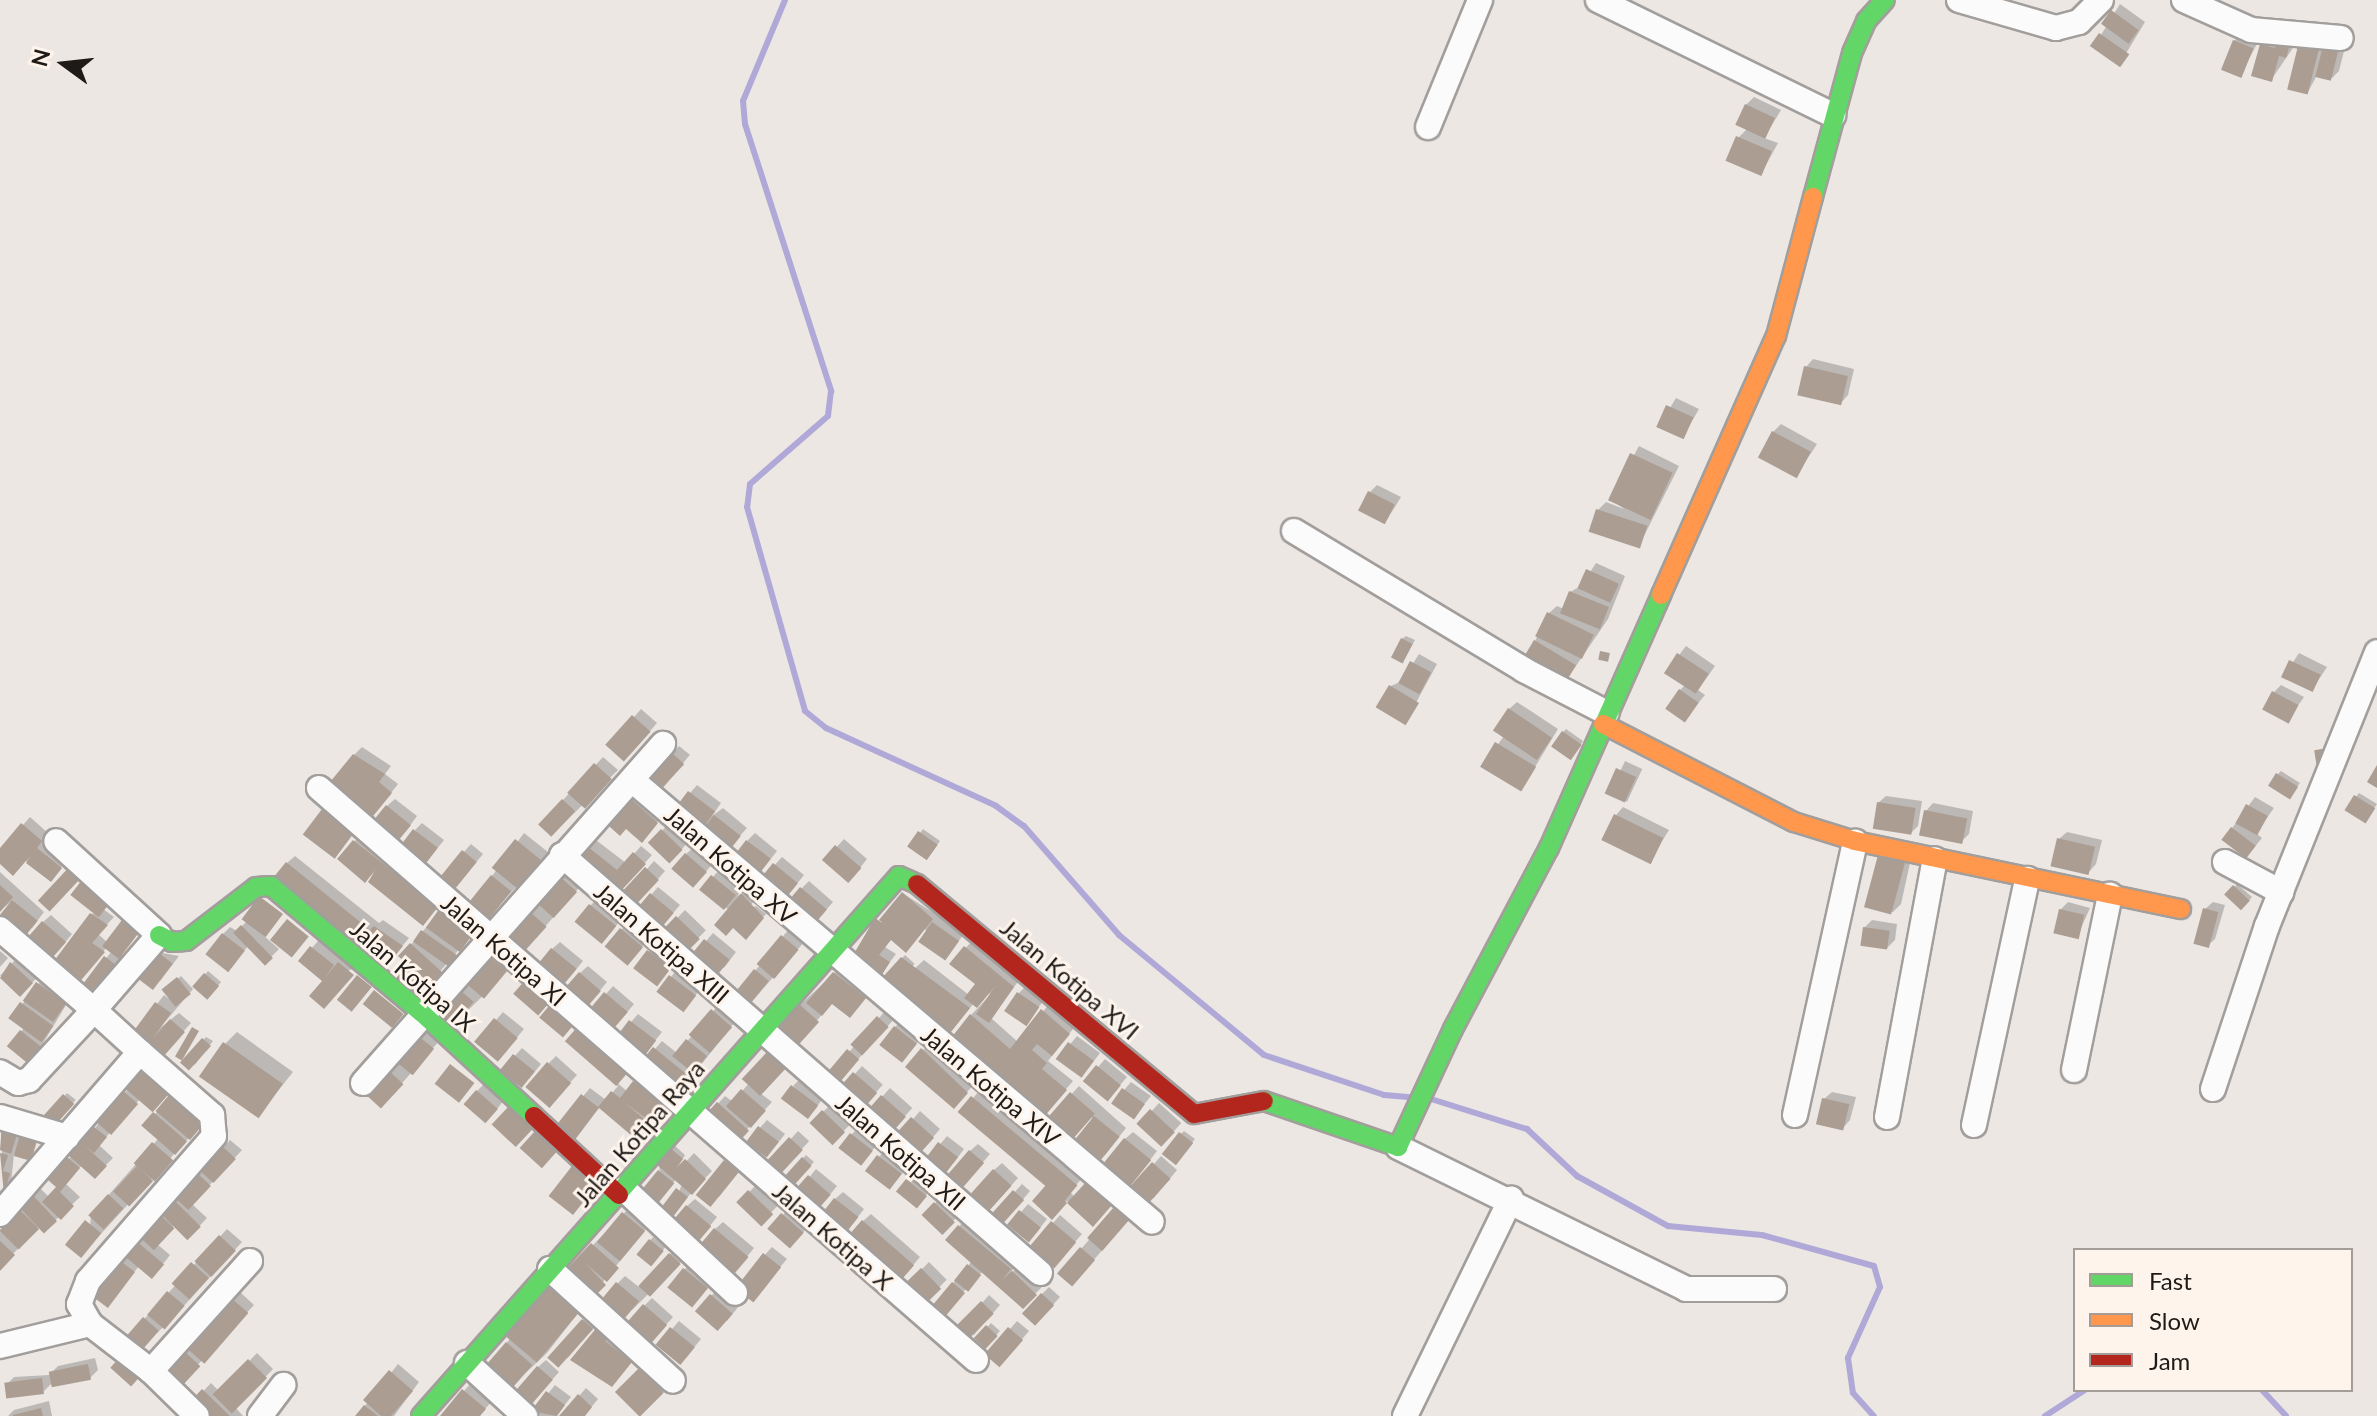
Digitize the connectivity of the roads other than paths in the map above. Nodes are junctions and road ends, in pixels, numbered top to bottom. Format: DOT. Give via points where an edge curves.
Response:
graph roads {
  1 [pos="1480,0"];
  2 [pos="1598,0"];
  3 [pos="1884,0"];
  4 [pos="1959,0"];
  5 [pos="2101,0"];
  6 [pos="2184,0"];
  7 [pos="2341,38"];
  8 [pos="1833,115"];
  9 [pos="1428,127"];
  10 [pos="1294,531"];
  11 [pos="2377,652"];
  12 [pos="1605,719"];
  13 [pos="663,744"];
  14 [pos="632,780"];
  15 [pos="319,788"];
  16 [pos="56,841"];
  17 [pos="1855,841"];
  18 [pos="562,855"];
  19 [pos="1935,859"];
  20 [pos="2225,862"];
  21 [pos="2027,879"];
  22 [pos="892,880"];
  23 [pos="2281,892"];
  24 [pos="2110,895"];
  25 [pos="2181,909"];
  26 [pos="0,929"];
  27 [pos="159,935"];
  28 [pos="489,937"];
  29 [pos="829,951"];
  30 [pos="94,1010"];
  31 [pos="422,1013"];
  32 [pos="762,1031"];
  33 [pos="140,1052"];
  34 [pos="2074,1070"];
  35 [pos="0,1072"];
  36 [pos="363,1083"];
  37 [pos="2213,1089"];
  38 [pos="690,1111"];
  39 [pos="1795,1115"];
  40 [pos="0,1117"];
  41 [pos="1887,1117"];
  42 [pos="1974,1125"];
  43 [pos="67,1137"];
  44 [pos="1398,1147"];
  45 [pos="622,1192"];
  46 [pos="1511,1199"];
  47 [pos="0,1214"];
  48 [pos="1152,1222"];
  49 [pos="250,1261"];
  50 [pos="550,1269"];
  51 [pos="1040,1273"];
  52 [pos="1774,1289"];
  53 [pos="735,1293"];
  54 [pos="86,1319"];
  55 [pos="0,1346"];
  56 [pos="976,1360"];
  57 [pos="467,1363"];
  58 [pos="151,1371"];
  59 [pos="673,1381"];
  60 [pos="283,1385"];
  61 [pos="197,1416"];
  62 [pos="260,1416"];
  63 [pos="421,1416"];
  64 [pos="525,1416"];
  65 [pos="1405,1416"];
  1 -- 9 [label="street"];
  2 -- 8 [label="street"];
  3 -- 8 [label="street" via="1861,32"];
  4 -- 5 [label="street" via="2056,28 2079,22"];
  6 -- 7 [label="street" via="2251,30"];
  8 -- 12 [label="street" via="1776,336"];
  10 -- 12 [label="street"];
  11 -- 23 [label="street"];
  12 -- 17 [label="street" via="1794,822"];
  12 -- 44 [label="street" via="1549,848"];
  13 -- 14 [label="street"];
  14 -- 18 [label="street"];
  14 -- 29 [label="street, Jalan Kotipa XV"];
  15 -- 28 [label="street, Jalan Kotipa XI"];
  16 -- 27 [label="street"];
  17 -- 19 [label="street"];
  17 -- 39 [label="street"];
  18 -- 28 [label="street"];
  18 -- 32 [label="street, Jalan Kotipa XIII"];
  19 -- 21 [label="street"];
  19 -- 41 [label="street"];
  20 -- 23 [label="street"];
  21 -- 24 [label="street"];
  21 -- 42 [label="street"];
  22 -- 29 [label="street, Jalan Kotipa Raya"];
  22 -- 44 [label="street, Jalan Kotipa XVI" via="905,876 920,885 1187,1110 1200,1115 1259,1099"];
  23 -- 37 [label="street"];
  24 -- 25 [label="street"];
  24 -- 34 [label="street"];
  26 -- 30 [label="street"];
  27 -- 30 [label="street"];
  27 -- 31 [label="street, Jalan Kotipa IX" via="172,942 186,941 256,887 271,886"];
  28 -- 31 [label="street"];
  28 -- 38 [label="street, Jalan Kotipa XI"];
  29 -- 32 [label="street, Jalan Kotipa Raya"];
  29 -- 48 [label="street, Jalan Kotipa XIV"];
  30 -- 33 [label="street"];
  30 -- 35 [label="street" via="29,1080 18,1083"];
  31 -- 36 [label="street"];
  31 -- 45 [label="street, Jalan Kotipa IX"];
  32 -- 38 [label="street, Jalan Kotipa Raya"];
  32 -- 51 [label="street, Jalan Kotipa XII"];
  33 -- 43 [label="street"];
  33 -- 54 [label="street" via="212,1115 214,1136 88,1281 80,1296"];
  38 -- 45 [label="street, Jalan Kotipa Raya"];
  38 -- 56 [label="street, Jalan Kotipa X"];
  40 -- 43 [label="street"];
  43 -- 47 [label="street"];
  44 -- 46 [label="street"];
  45 -- 50 [label="street, Jalan Kotipa Raya"];
  45 -- 53 [label="street"];
  46 -- 52 [label="street" via="1686,1289"];
  46 -- 65 [label="street"];
  49 -- 58 [label="street"];
  50 -- 57 [label="street, Jalan Kotipa Raya"];
  50 -- 59 [label="street"];
  54 -- 55 [label="street"];
  54 -- 58 [label="street"];
  57 -- 63 [label="street, Jalan Kotipa Raya"];
  57 -- 64 [label="street"];
  58 -- 61 [label="street"];
  60 -- 62 [label="street"];
}
